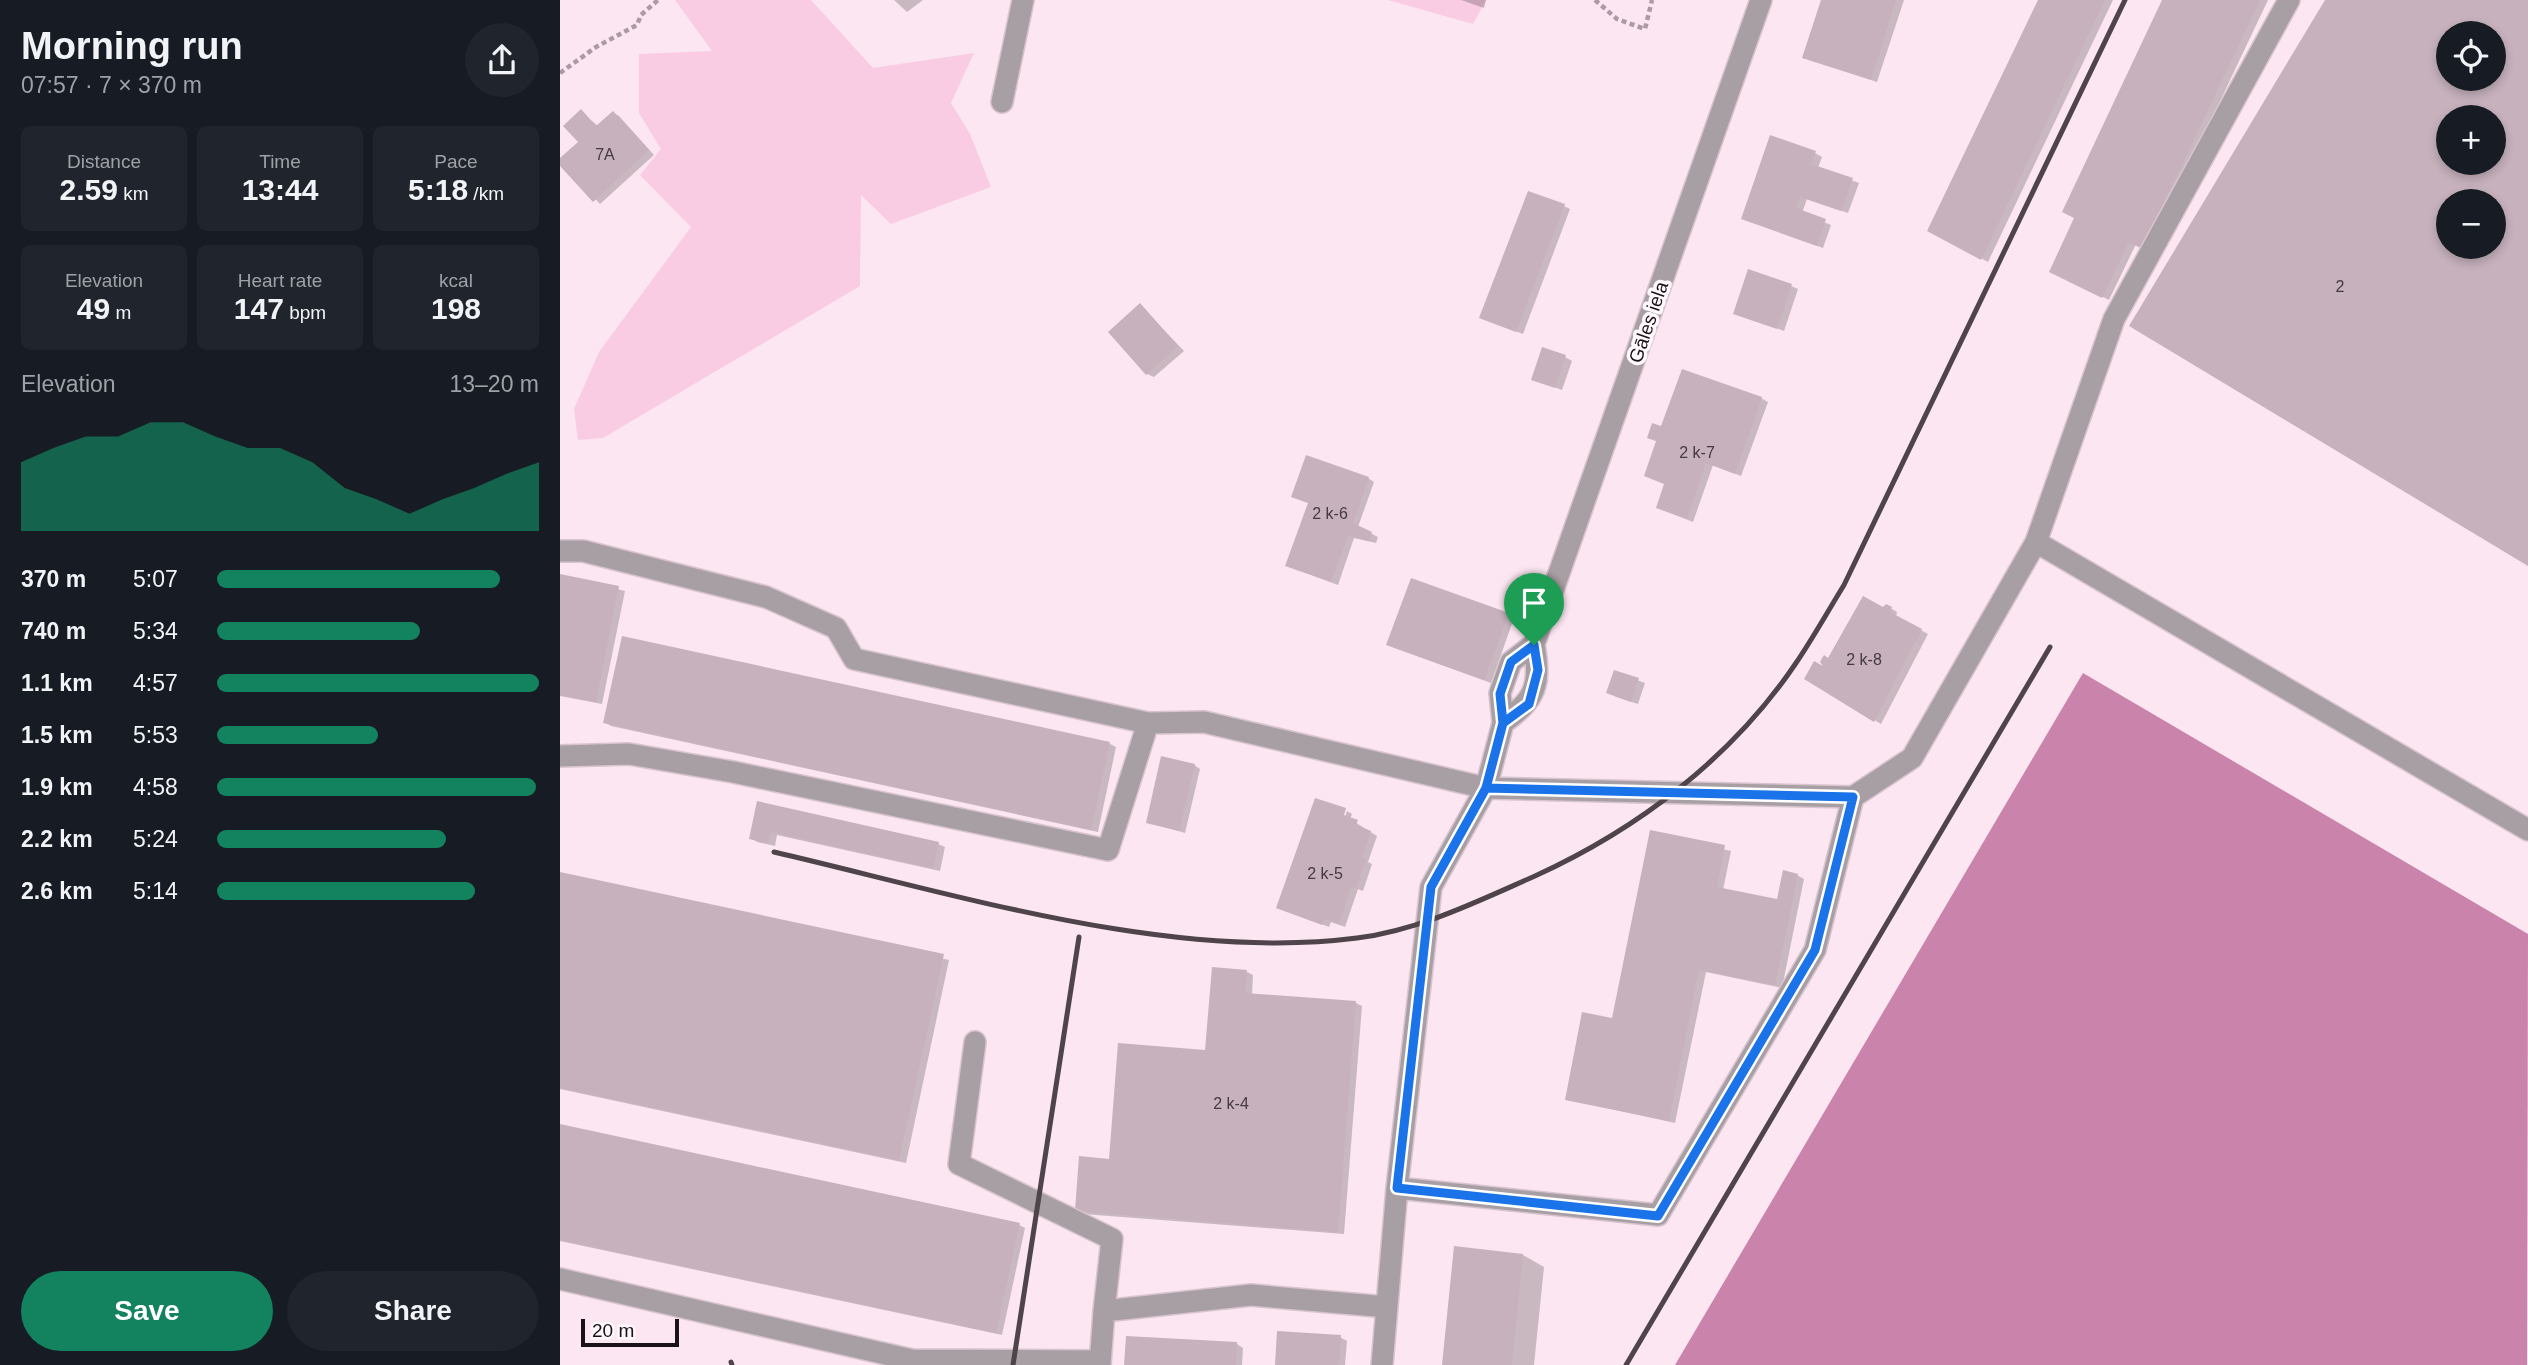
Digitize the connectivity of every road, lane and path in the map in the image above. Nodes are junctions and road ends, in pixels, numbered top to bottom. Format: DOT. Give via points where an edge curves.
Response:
graph roads {
  1 [pos="658,0"];
  2 [pos="1023,0"];
  3 [pos="1595,0"];
  4 [pos="1652,0"];
  5 [pos="1761,0"];
  6 [pos="2289,0"];
  7 [pos="560,73"];
  8 [pos="1002,102"];
  9 [pos="2036,542"];
  10 [pos="560,551"];
  11 [pos="1534,645"];
  12 [pos="1148,723"];
  13 [pos="1503,723"];
  14 [pos="560,756"];
  15 [pos="1486,788"];
  16 [pos="1853,797"];
  17 [pos="2528,830"];
  18 [pos="975,1042"];
  19 [pos="1397,1188"];
  20 [pos="560,1279"];
  21 [pos="1387,1307"];
  22 [pos="1104,1311"];
  23 [pos="1100,1363"];
  24 [pos="1382,1365"];
  1 -- 7 [label="path" via="637,24"];
  2 -- 8 [label="street"];
  3 -- 4 [label="path" via="1617,19 1645,29"];
  5 -- 11 [label="street, Gāles iela"];
  6 -- 9 [label="street" via="2114,319"];
  9 -- 16 [label="street" via="1912,758"];
  9 -- 17 [label="street"];
  10 -- 12 [label="street" via="583,551 766,597 836,628 854,659"];
  11 -- 13 [label="street" via="1511,662 1500,694"];
  11 -- 13 [label="street" via="1538,670 1529,704"];
  12 -- 14 [label="street" via="1108,850 629,754"];
  12 -- 15 [label="street" via="1204,722"];
  13 -- 15 [label="street"];
  15 -- 16 [label="street"];
  15 -- 19 [label="street" via="1431,887"];
  16 -- 19 [label="street" via="1815,950 1658,1216"];
  18 -- 22 [label="street" via="959,1164 1112,1239"];
  19 -- 21 [label="street"];
  20 -- 23 [label="street" via="912,1360"];
  21 -- 22 [label="street" via="1251,1296"];
  21 -- 24 [label="street"];
  22 -- 23 [label="street"];
}
